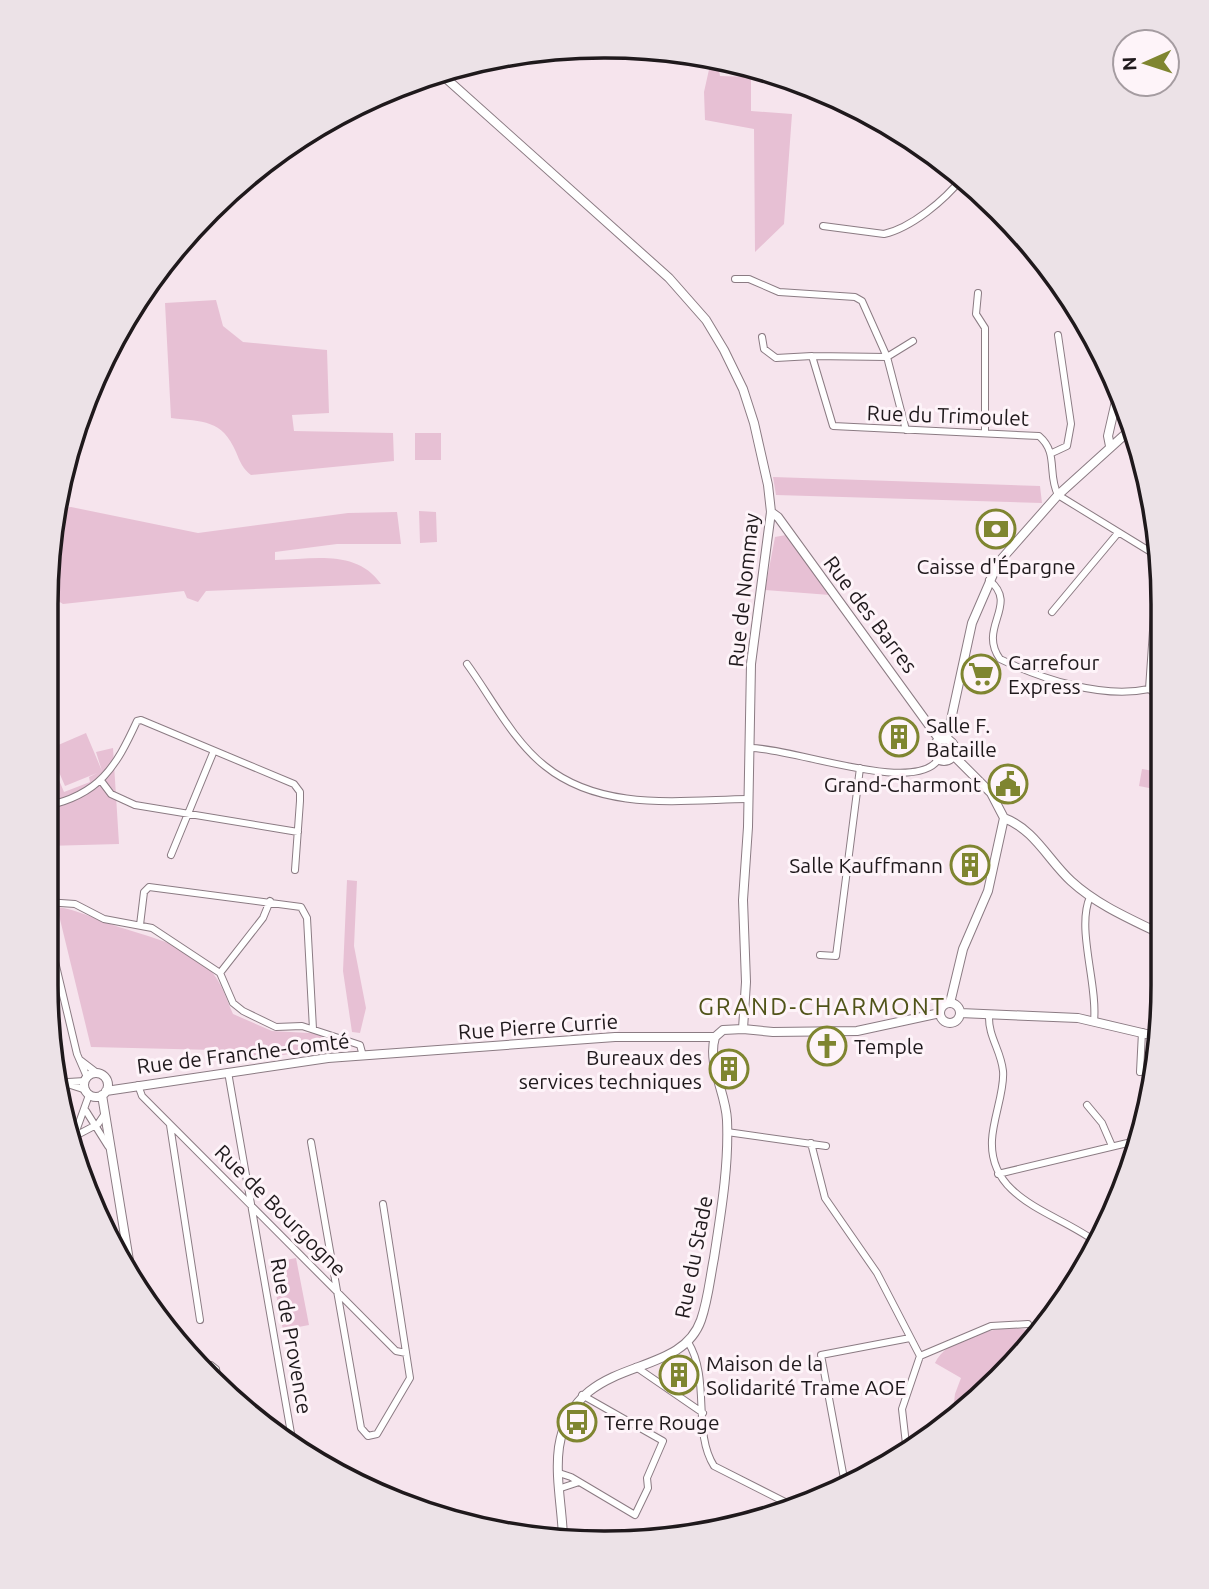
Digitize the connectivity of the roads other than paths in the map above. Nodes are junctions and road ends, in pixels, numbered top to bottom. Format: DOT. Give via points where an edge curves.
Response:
graph roads {
  1 [pos="449,81"];
  2 [pos="955,185"];
  3 [pos="823,226"];
  4 [pos="735,279"];
  5 [pos="978,293"];
  6 [pos="1058,335"];
  7 [pos="762,337"];
  8 [pos="913,341"];
  9 [pos="812,356"];
  10 [pos="887,356"];
  11 [pos="1114,408"];
  12 [pos="906,430"];
  13 [pos="985,433"];
  14 [pos="1124,435"];
  15 [pos="1110,446"];
  16 [pos="1052,453"];
  17 [pos="1058,495"];
  18 [pos="771,512"];
  19 [pos="1118,533"];
  20 [pos="1149,551"];
  21 [pos="989,580"];
  22 [pos="1052,612"];
  23 [pos="1151,662"];
  24 [pos="467,664"];
  25 [pos="1149,690"];
  26 [pos="943,739"];
  27 [pos="750,748"];
  28 [pos="213,753"];
  29 [pos="954,756"];
  30 [pos="938,760"];
  31 [pos="860,768"];
  32 [pos="102,782"];
  33 [pos="748,799"];
  34 [pos="58,802"];
  35 [pos="187,815"];
  36 [pos="1004,818"];
  37 [pos="298,832"];
  38 [pos="171,855"];
  39 [pos="295,870"];
  40 [pos="1090,897"];
  41 [pos="270,901"];
  42 [pos="58,903"];
  43 [pos="139,925"];
  44 [pos="1151,929"];
  45 [pos="820,955"];
  46 [pos="220,973"];
  47 [pos="58,983"];
  48 [pos="950,1003"];
  49 [pos="940,1013"];
  50 [pos="960,1013"];
  51 [pos="989,1015"];
  52 [pos="1094,1021"];
  53 [pos="313,1029"];
  54 [pos="743,1029"];
  55 [pos="1142,1032"];
  56 [pos="1149,1034"];
  57 [pos="715,1037"];
  58 [pos="363,1056"];
  59 [pos="79,1059"];
  60 [pos="228,1072"];
  61 [pos="1140,1072"];
  62 [pos="97,1073"];
  63 [pos="107,1080"];
  64 [pos="66,1082"];
  65 [pos="86,1086"];
  66 [pos="127,1086"];
  67 [pos="138,1086"];
  68 [pos="104,1093"];
  69 [pos="1087,1105"];
  70 [pos="86,1109"];
  71 [pos="104,1115"];
  72 [pos="169,1124"];
  73 [pos="94,1127"];
  74 [pos="77,1130"];
  75 [pos="727,1132"];
  76 [pos="79,1134"];
  77 [pos="311,1142"];
  78 [pos="811,1143"];
  79 [pos="1128,1143"];
  80 [pos="826,1146"];
  81 [pos="1112,1146"];
  82 [pos="108,1148"];
  83 [pos="998,1174"];
  84 [pos="251,1204"];
  85 [pos="383,1204"];
  86 [pos="1089,1238"];
  87 [pos="127,1250"];
  88 [pos="337,1291"];
  89 [pos="200,1320"];
  90 [pos="1028,1324"];
  91 [pos="911,1338"];
  92 [pos="688,1342"];
  93 [pos="406,1353"];
  94 [pos="920,1356"];
  95 [pos="636,1367"];
  96 [pos="583,1395"];
  97 [pos="703,1413"];
  98 [pos="291,1431"];
  99 [pos="906,1441"];
  100 [pos="559,1473"];
  101 [pos="844,1476"];
  102 [pos="579,1482"];
  103 [pos="561,1488"];
  104 [pos="783,1501"];
  105 [pos="563,1529"];
  1 -- 18 [label="street, Rue de Nommay" via="657,266 706,320 743,389 763,460"];
  2 -- 3 [label="street" via="893,232"];
  4 -- 10 [label="street" via="750,278 779,292 855,297 862,301"];
  5 -- 13 [label="street" via="976,314 985,328"];
  6 -- 16 [label="street" via="1071,424 1067,446"];
  7 -- 9 [label="street" via="764,349 776,358"];
  8 -- 10 [label="street"];
  9 -- 10 [label="street"];
  9 -- 12 [label="street, Rue du Trimoulet" via="833,426"];
  10 -- 12 [label="street"];
  11 -- 15 [label="street"];
  12 -- 13 [label="street, Rue du Trimoulet"];
  13 -- 16 [label="street, Rue du Trimoulet" via="1031,434 1045,441"];
  14 -- 15 [label="street"];
  15 -- 17 [label="street"];
  16 -- 17 [label="street"];
  17 -- 19 [label="street"];
  17 -- 21 [label="street" via="1001,559"];
  18 -- 26 [label="street, Rue des Barres"];
  18 -- 27 [label="street, Rue de Nommay" via="751,664"];
  19 -- 20 [label="street"];
  19 -- 22 [label="street"];
  21 -- 25 [label="street" via="1002,599 991,636 1000,659 1093,688"];
  21 -- 26 [label="street" via="972,623"];
  23 -- 25 [label="street"];
  24 -- 33 [label="street" via="520,739 544,766 566,780 637,801"];
  26 -- 29 [label="street" via="954,743"];
  26 -- 30 [label="street" via="933,752"];
  27 -- 31 [label="street" via="768,747"];
  27 -- 33 [label="street, Rue de Nommay"];
  28 -- 32 [label="street" via="137,721"];
  28 -- 35 [label="street"];
  28 -- 37 [label="street" via="294,784 300,792"];
  29 -- 30 [label="street" via="949,761"];
  29 -- 36 [label="street" via="990,793"];
  30 -- 31 [label="street" via="923,772"];
  31 -- 45 [label="street" via="836,956"];
  32 -- 34 [label="street"];
  32 -- 35 [label="street" via="121,800"];
  33 -- 54 [label="street, Rue de Nommay"];
  35 -- 37 [label="street"];
  35 -- 38 [label="street"];
  36 -- 40 [label="street" via="1035,841"];
  36 -- 48 [label="street" via="988,891 963,949"];
  37 -- 39 [label="street"];
  40 -- 44 [label="street"];
  40 -- 52 [label="street" via="1086,916"];
  41 -- 43 [label="street" via="149,887 144,892"];
  41 -- 46 [label="street"];
  41 -- 53 [label="street" via="301,907 307,918"];
  42 -- 43 [label="street"];
  43 -- 46 [label="street" via="152,928"];
  46 -- 53 [label="street" via="238,1008 276,1027"];
  47 -- 59 [label="street"];
  48 -- 49 [label="street"];
  48 -- 50 [label="street"];
  49 -- 50 [label="street" via="947,1022"];
  49 -- 54 [label="street" via="857,1031"];
  50 -- 51 [label="street"];
  51 -- 52 [label="street"];
  51 -- 83 [label="street" via="990,1038 1003,1073 992,1137"];
  52 -- 55 [label="street"];
  53 -- 58 [label="street" via="360,1045"];
  54 -- 57 [label="street, Rue Pierre Currie" via="723,1030"];
  55 -- 56 [label="street"];
  55 -- 61 [label="street"];
  57 -- 58 [label="street, Rue Pierre Currie" via="615,1037"];
  57 -- 75 [label="street, Rue du Stade" via="714,1061"];
  58 -- 60 [label="street, Rue de Franche-Comté"];
  59 -- 62 [label="street"];
  59 -- 65 [label="street"];
  60 -- 67 [label="street, Rue de Franche-Comté"];
  60 -- 84 [label="street, Rue de Provence"];
  62 -- 63 [label="street, Rue de Franche-Comté"];
  62 -- 65 [label="street"];
  63 -- 66 [label="street, Rue de Franche-Comté"];
  63 -- 68 [label="street"];
  64 -- 65 [label="street"];
  65 -- 68 [label="street, Rue de Franche-Comté"];
  65 -- 70 [label="street"];
  66 -- 67 [label="street, Rue de Franche-Comté"];
  66 -- 68 [label="street, Rue de Franche-Comté"];
  67 -- 72 [label="street, Rue de Bourgogne" via="142,1097"];
  68 -- 71 [label="street"];
  69 -- 81 [label="street"];
  70 -- 73 [label="street"];
  70 -- 74 [label="street"];
  71 -- 73 [label="street"];
  71 -- 82 [label="street"];
  72 -- 84 [label="street, Rue de Bourgogne"];
  72 -- 89 [label="street"];
  73 -- 76 [label="street"];
  73 -- 82 [label="street"];
  75 -- 78 [label="street"];
  75 -- 92 [label="street, Rue du Stade" via="722,1207 706,1303 697,1331"];
  77 -- 88 [label="street"];
  78 -- 80 [label="street"];
  78 -- 91 [label="street" via="825,1198 877,1273"];
  79 -- 81 [label="street"];
  81 -- 83 [label="street"];
  82 -- 87 [label="street"];
  83 -- 86 [label="street" via="1015,1194"];
  84 -- 88 [label="street, Rue de Bourgogne"];
  84 -- 98 [label="street, Rue de Provence"];
  85 -- 93 [label="street"];
  88 -- 93 [label="street, Rue de Bourgogne" via="396,1351"];
  88 -- 93 [label="street" via="364,1435 377,1434 410,1378"];
  90 -- 94 [label="street" via="991,1326"];
  91 -- 94 [label="street"];
  91 -- 101 [label="street" via="821,1355"];
  92 -- 95 [label="street, Rue du Stade"];
  92 -- 97 [label="street" via="700,1371"];
  94 -- 99 [label="street" via="902,1409"];
  95 -- 96 [label="street, Rue du Stade" via="596,1384"];
  95 -- 97 [label="street"];
  96 -- 100 [label="street, Rue du Stade" via="575,1403 559,1445"];
  96 -- 102 [label="street" via="663,1441 635,1515"];
  97 -- 104 [label="street" via="714,1466"];
  100 -- 102 [label="street"];
  100 -- 103 [label="street, Rue du Stade"];
  102 -- 103 [label="street"];
  103 -- 105 [label="street, Rue du Stade"];
}
